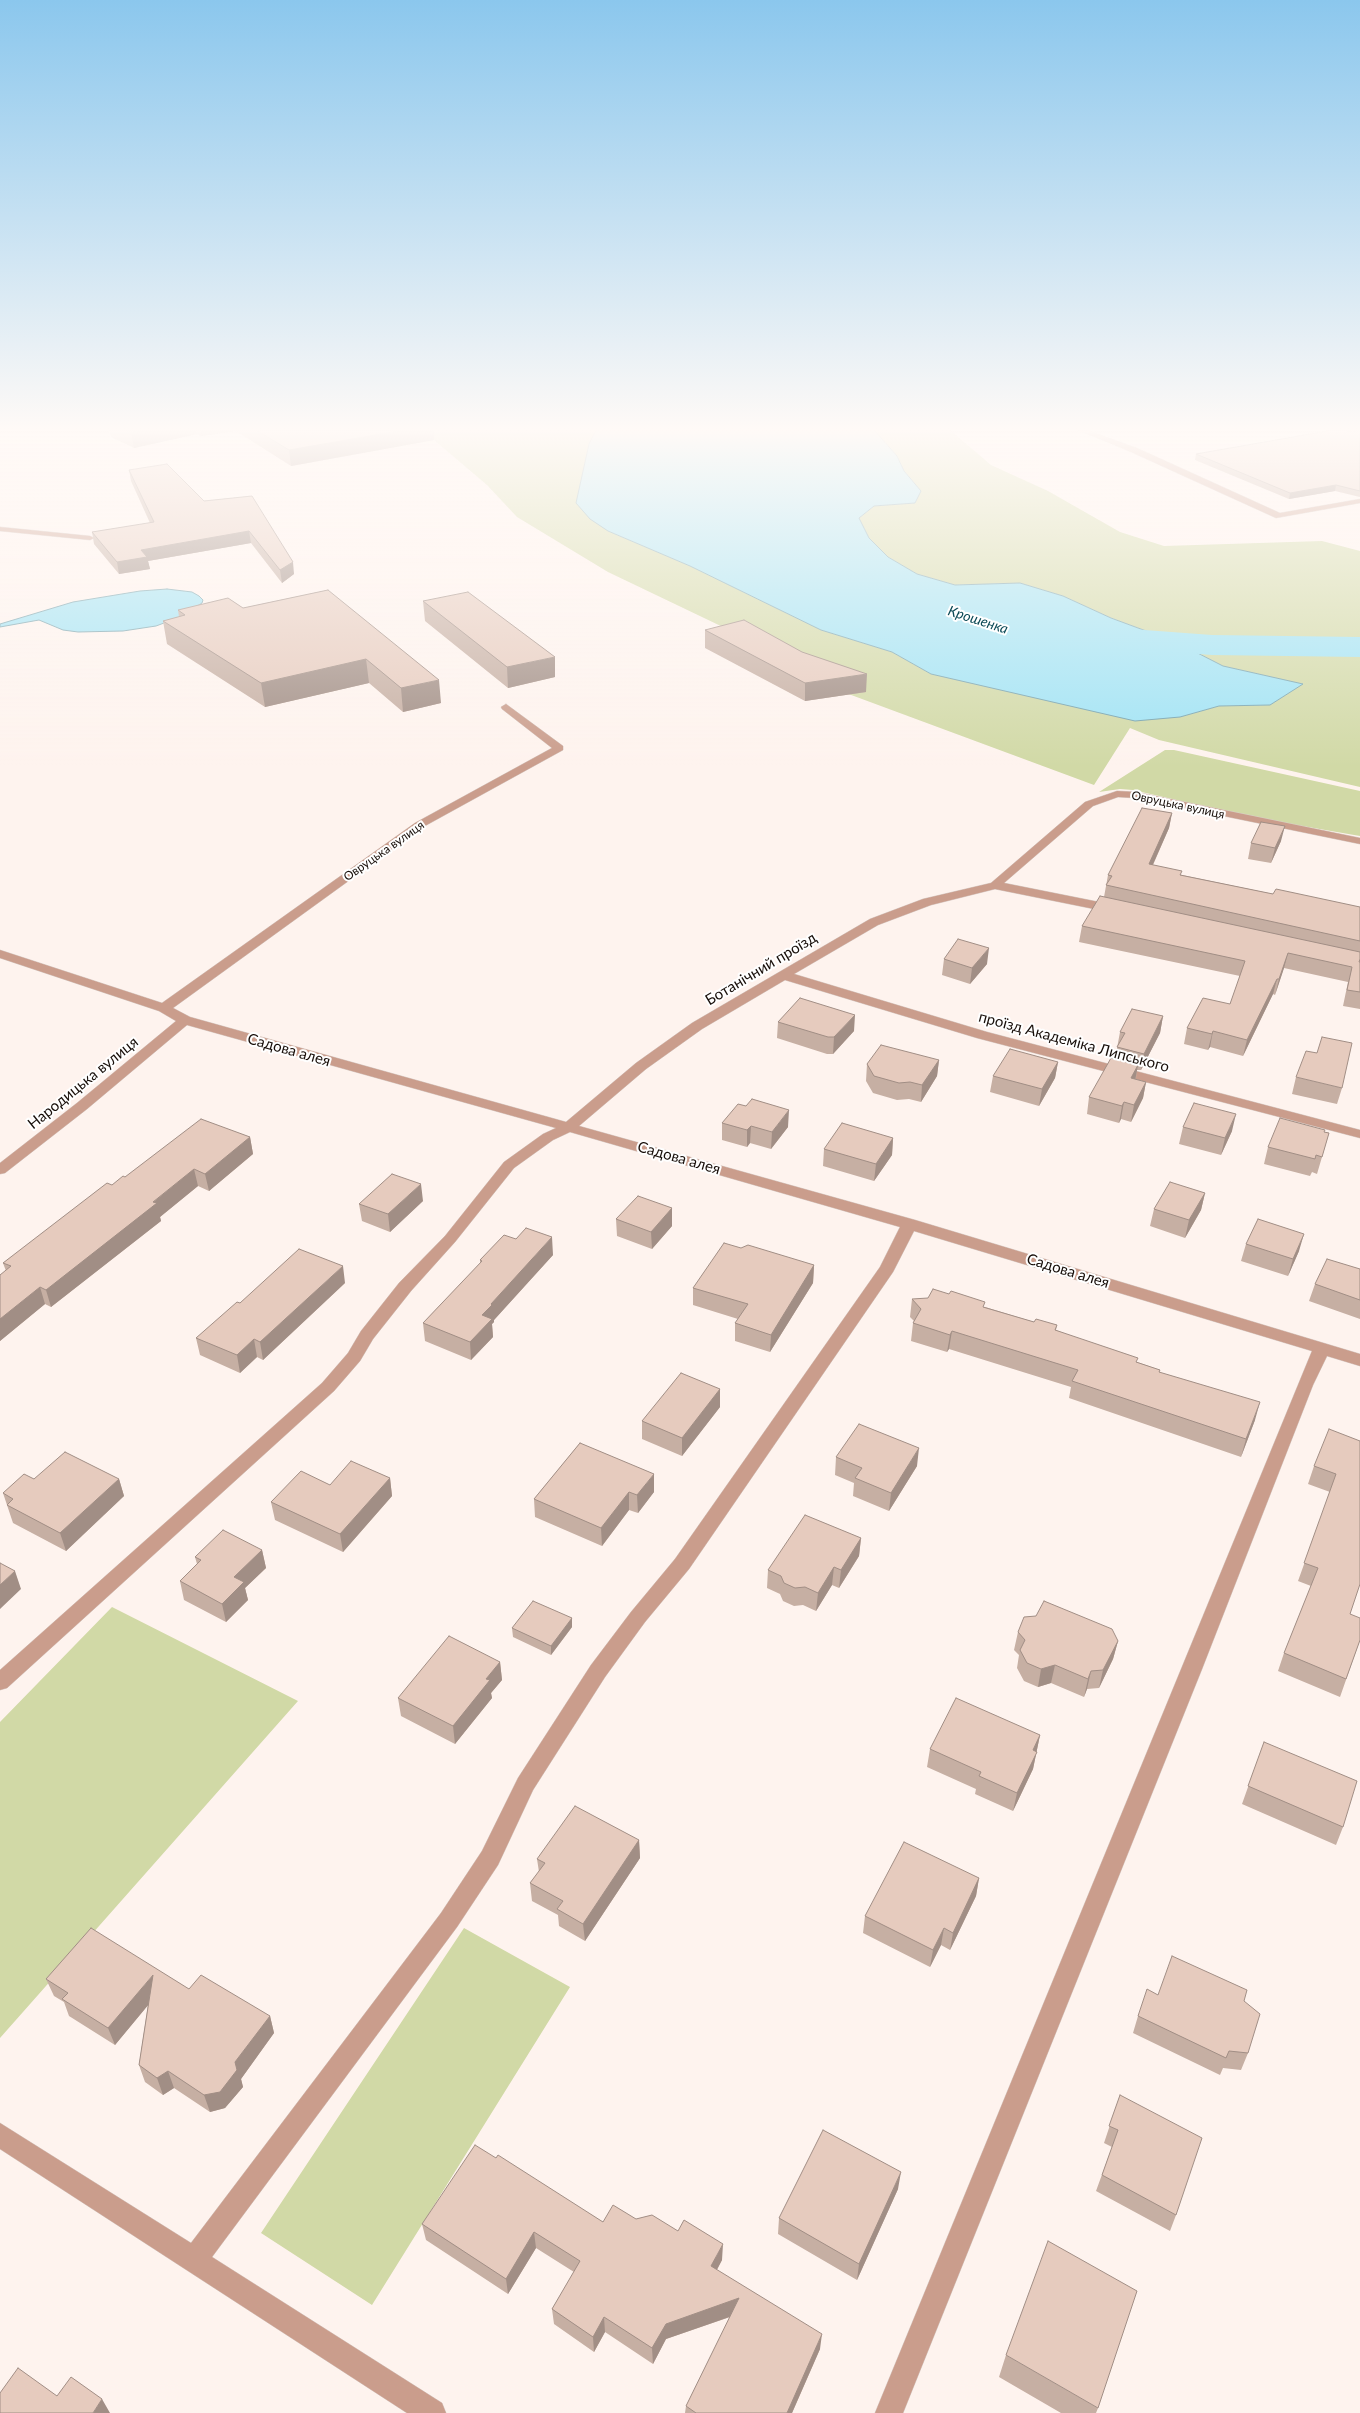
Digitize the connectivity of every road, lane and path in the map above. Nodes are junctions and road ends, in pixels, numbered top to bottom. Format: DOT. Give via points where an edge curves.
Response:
graph roads {
  1 [pos="506,707"];
  2 [pos="1360,841"];
  3 [pos="996,885"];
  4 [pos="1130,912"];
  5 [pos="0,954"];
  6 [pos="782,975"];
  7 [pos="164,1008"];
  8 [pos="185,1020"];
  9 [pos="568,1128"];
  10 [pos="1360,1134"];
  11 [pos="0,1170"];
  12 [pos="910,1224"];
  13 [pos="1322,1348"];
  14 [pos="1360,1360"];
  15 [pos="0,1682"];
  16 [pos="0,2135"];
  17 [pos="193,2261"];
  18 [pos="432,2413"];
  19 [pos="889,2413"];
  1 -- 7 [label="street, Овруцька вулиця" via="559,748 419,825"];
  2 -- 3 [label="street, Овруцька вулиця" via="1136,795 1117,794 1089,804"];
  3 -- 4 [label="street"];
  3 -- 6 [label="street, Ботанічний проїзд" via="927,902 874,922"];
  5 -- 7 [label="street, Садова алея"];
  6 -- 9 [label="street, Ботанічний проїзд" via="697,1026 641,1066"];
  6 -- 10 [label="street, проїзд Академіка Липського" via="982,1035"];
  7 -- 8 [label="street, Садова алея"];
  8 -- 9 [label="street, Садова алея"];
  8 -- 11 [label="street, Народицька вулиця"];
  9 -- 12 [label="street, Садова алея"];
  9 -- 15 [label="street, Ботанічний проїзд" via="548,1137 509,1165 450,1239 405,1287 328,1387"];
  12 -- 13 [label="street, Садова алея"];
  12 -- 17 [label="street" via="887,1268 682,1564 598,1671 525,1784 490,1858 449,1920"];
  13 -- 14 [label="street, Садова алея"];
  13 -- 19 [label="street"];
  16 -- 17 [label="street"];
  17 -- 18 [label="street"];
}
